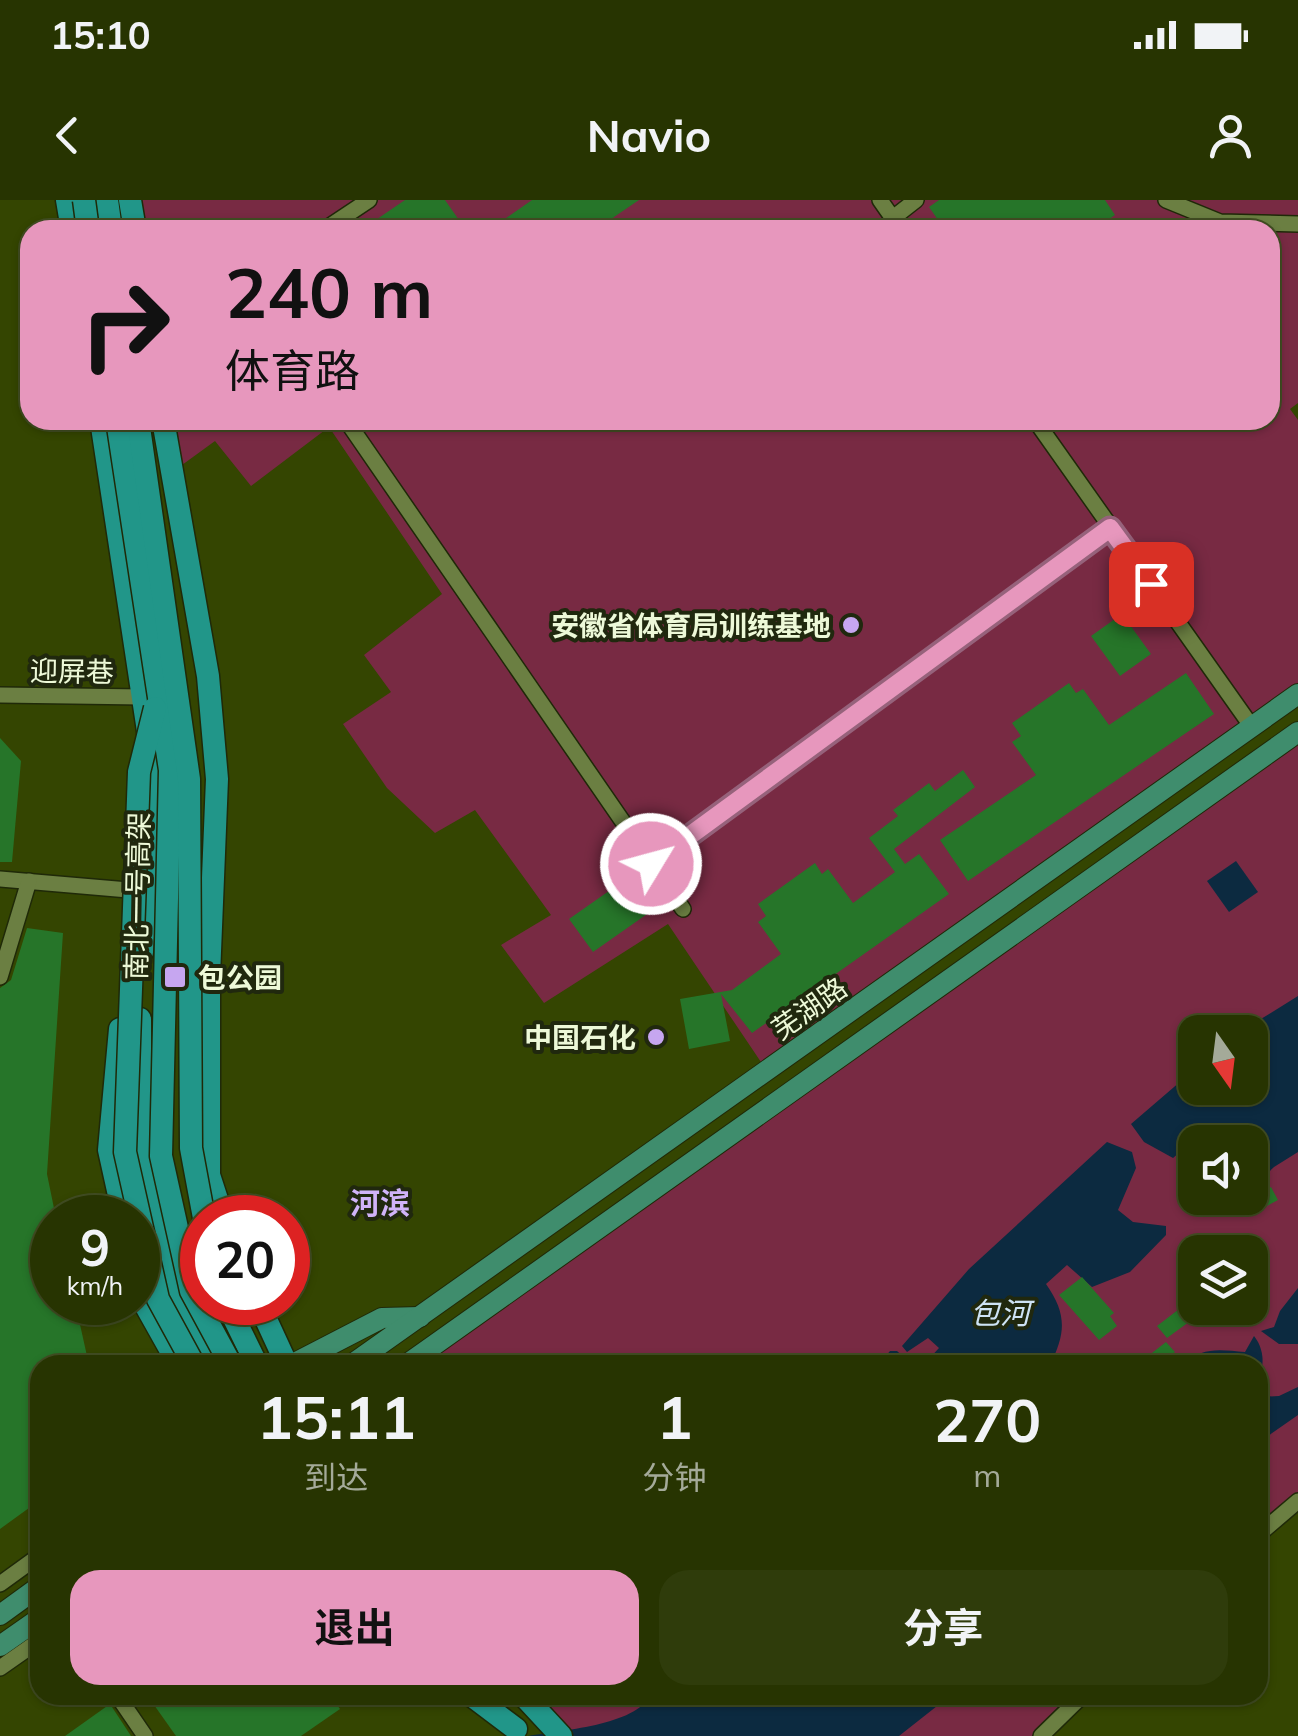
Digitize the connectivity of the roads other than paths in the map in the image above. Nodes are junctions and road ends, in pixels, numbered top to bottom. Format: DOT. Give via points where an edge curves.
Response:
graph roads {
  1 [pos="368,200"];
  2 [pos="916,200"];
  3 [pos="1166,200"];
  4 [pos="339,220"];
  5 [pos="900,220"];
  6 [pos="1215,220"];
  7 [pos="102,430"];
  8 [pos="118,430"];
  9 [pos="139,430"];
  10 [pos="165,430"];
  11 [pos="174,430"];
  12 [pos="353,430"];
  13 [pos="1041,430"];
  14 [pos="1110,528"];
  15 [pos="187,579"];
  16 [pos="1298,694"];
  17 [pos="0,695"];
  18 [pos="151,696"];
  19 [pos="1252,727"];
  20 [pos="1298,732"];
  21 [pos="651,864"];
  22 [pos="0,878"];
  23 [pos="29,880"];
  24 [pos="149,892"];
  25 [pos="682,910"];
  26 [pos="0,977"];
  27 [pos="119,1195"];
  28 [pos="200,1195"];
  29 [pos="216,1195"];
  30 [pos="420,1318"];
  31 [pos="157,1325"];
  32 [pos="238,1325"];
  33 [pos="269,1325"];
  34 [pos="173,1355"];
  35 [pos="189,1355"];
  36 [pos="203,1355"];
  37 [pos="226,1355"];
  38 [pos="253,1355"];
  39 [pos="284,1355"];
  40 [pos="309,1355"];
  41 [pos="366,1355"];
  42 [pos="420,1355"];
  43 [pos="1298,1501"];
  44 [pos="1268,1527"];
  45 [pos="30,1562"];
  46 [pos="0,1584"];
  47 [pos="30,1593"];
  48 [pos="0,1615"];
  49 [pos="30,1625"];
  50 [pos="0,1646"];
  51 [pos="30,1647"];
  52 [pos="0,1668"];
  53 [pos="123,1705"];
  54 [pos="484,1705"];
  55 [pos="495,1705"];
  56 [pos="534,1705"];
  57 [pos="1073,1705"];
  58 [pos="519,1733"];
  59 [pos="145,1736"];
  60 [pos="561,1736"];
  61 [pos="1041,1736"];
  1 -- 4 [label="street"];
  2 -- 5 [label="street"];
  3 -- 6 [label="street"];
  7 -- 18 [label="highway"];
  8 -- 18 [label="highway, 南北一号高架, bridge"];
  9 -- 28 [label="highway, 南北一号高架, bridge" via="189,779 192,1148"];
  10 -- 15 [label="highway"];
  11 -- 15 [label="highway"];
  12 -- 21 [label="street"];
  13 -- 14 [label="street"];
  14 -- 19 [label="street"];
  14 -- 21 [label="street"];
  15 -- 29 [label="highway" via="208,676 217,779 209,976 209,1175"];
  16 -- 19 [label="main road, 芜湖路"];
  17 -- 18 [label="street, 迎屏巷"];
  18 -- 24 [label="highway"];
  18 -- 27 [label="highway" via="108,1150"];
  18 -- 35 [label="highway, bridge" via="139,772 125,1152 158,1299"];
  18 -- 37 [label="highway, 南北一号高架, bridge" via="170,770 162,1156 192,1291"];
  19 -- 30 [label="main road, 芜湖路"];
  20 -- 42 [label="main road, 芜湖路"];
  21 -- 25 [label="street"];
  22 -- 23 [label="street"];
  23 -- 24 [label="street"];
  23 -- 26 [label="street"];
  24 -- 36 [label="highway" via="140,1014 141,1154 167,1283"];
  30 -- 40 [label="main road" via="382,1318"];
  30 -- 41 [label="main road, 芜湖路"];
  31 -- 34 [label="highway"];
  32 -- 38 [label="highway"];
  33 -- 39 [label="highway"];
  43 -- 44 [label="street"];
  45 -- 46 [label="street"];
  47 -- 48 [label="main road"];
  49 -- 50 [label="main road"];
  51 -- 52 [label="street"];
  53 -- 59 [label="street"];
  54 -- 58 [label="highway"];
  55 -- 58 [label="highway"];
  56 -- 60 [label="highway"];
  57 -- 61 [label="street"];
}
